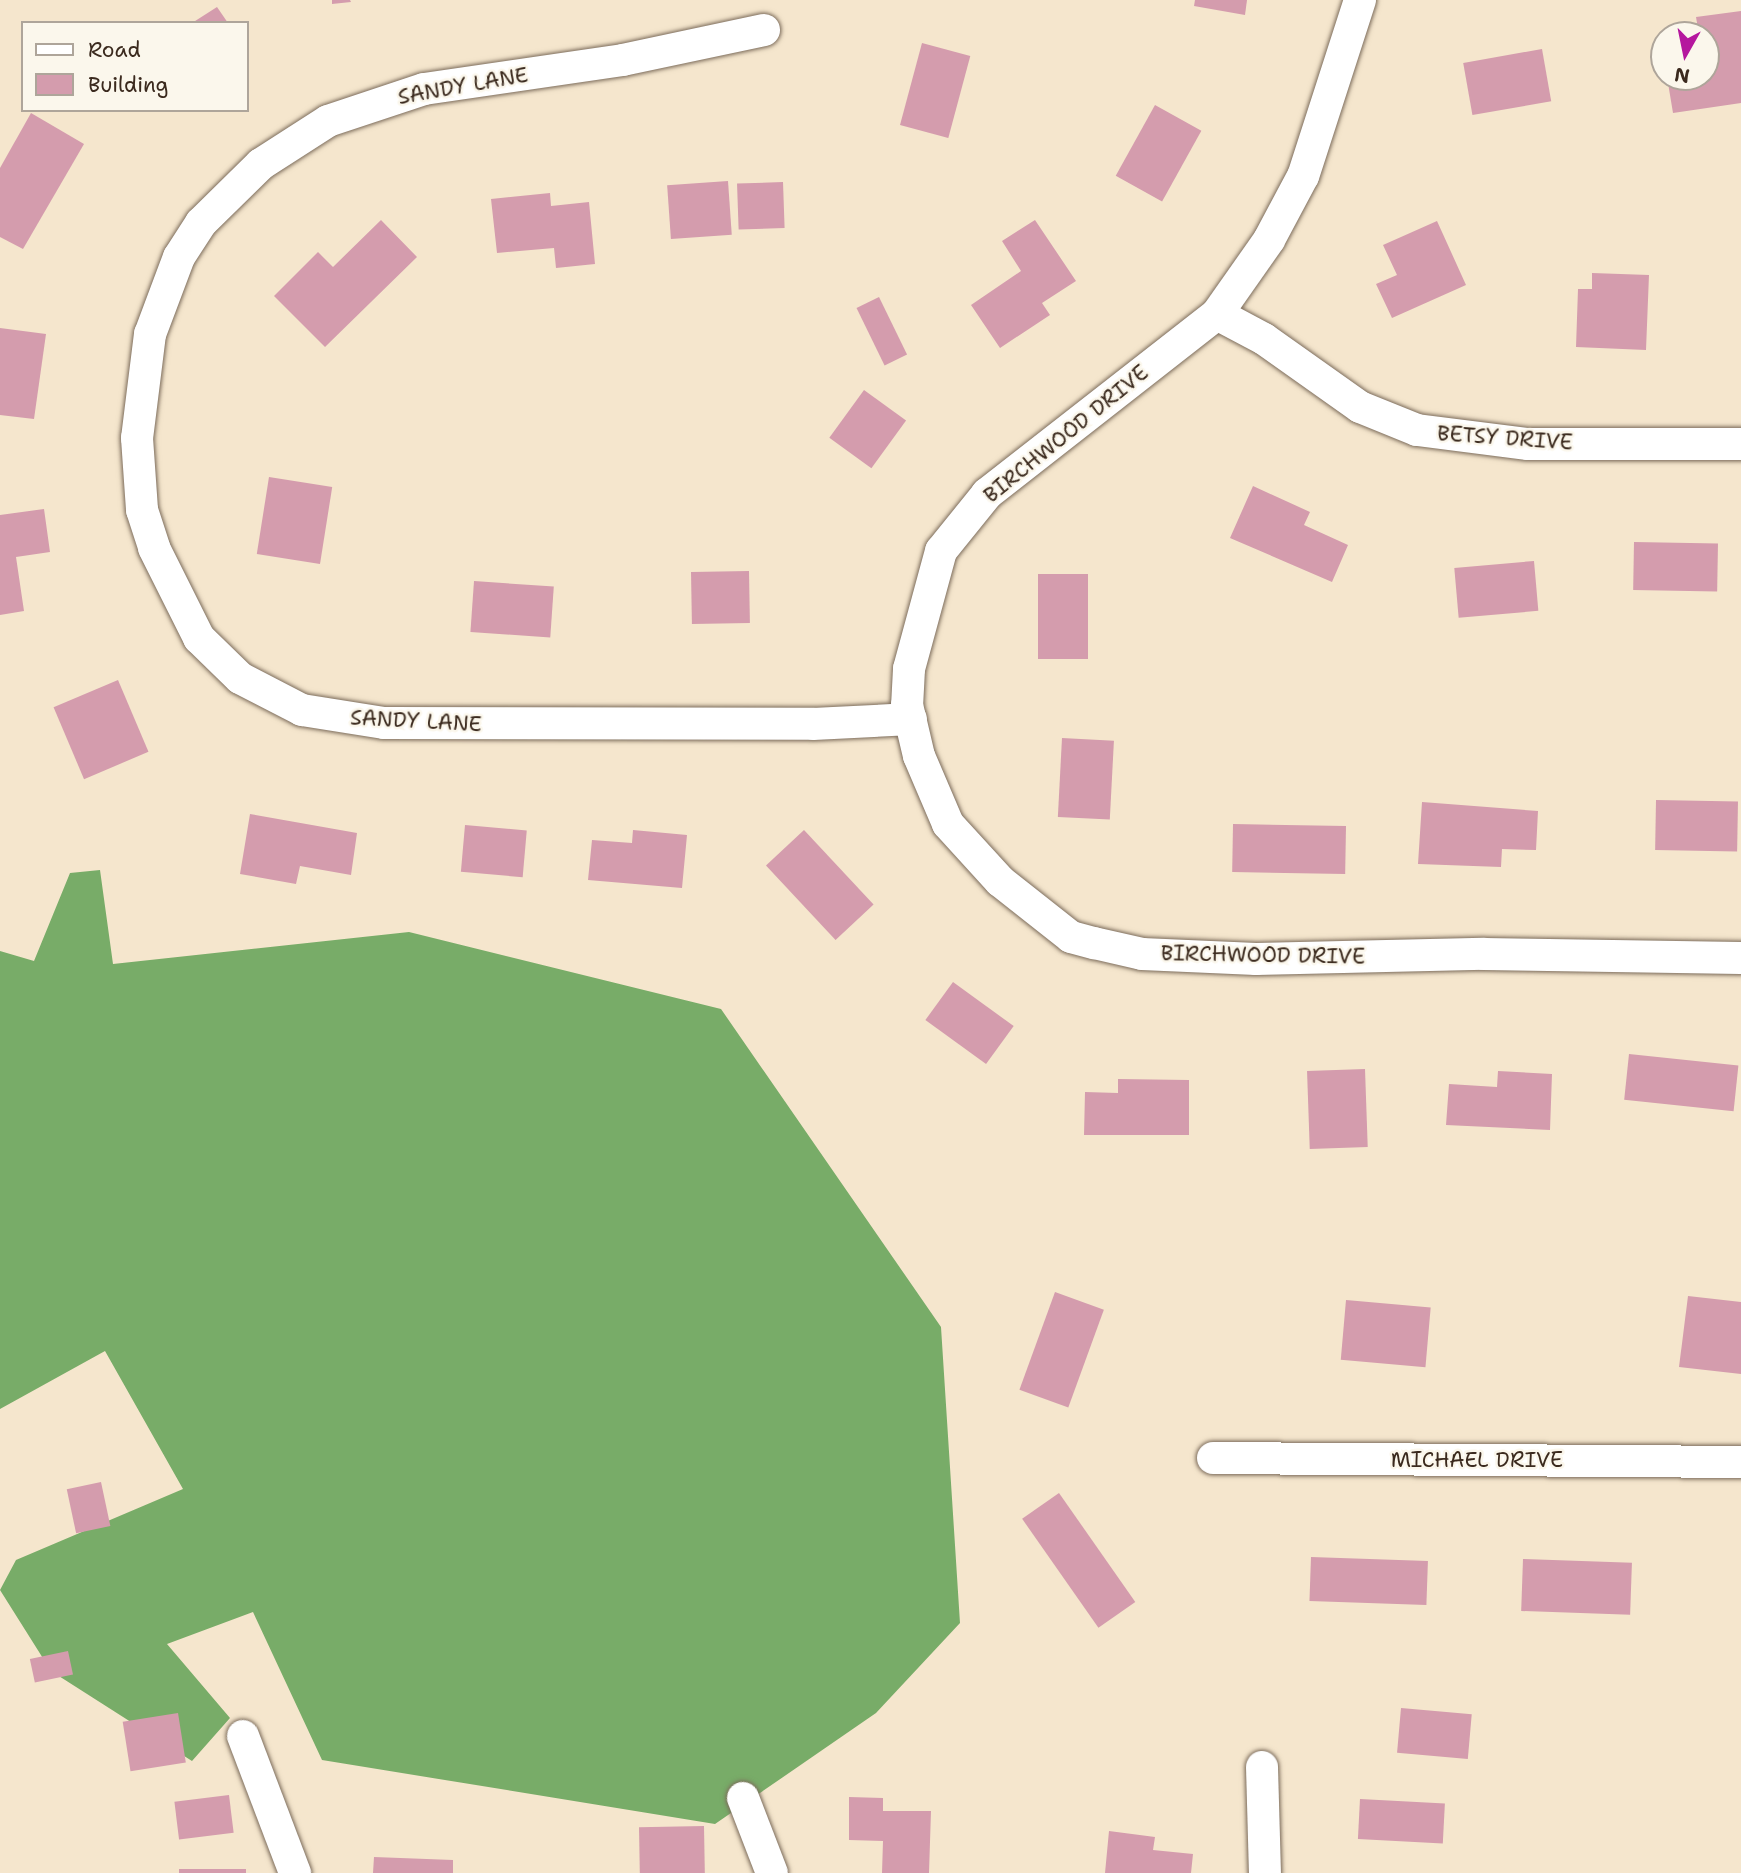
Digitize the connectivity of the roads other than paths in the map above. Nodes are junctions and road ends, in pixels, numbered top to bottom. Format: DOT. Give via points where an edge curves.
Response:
graph roads {
  1 [pos="1360,0"];
  2 [pos="764,30"];
  3 [pos="1217,314"];
  4 [pos="1741,444"];
  5 [pos="911,719"];
  6 [pos="1741,958"];
  7 [pos="1213,1458"];
  8 [pos="1741,1462"];
  9 [pos="243,1736"];
  10 [pos="1262,1767"];
  11 [pos="743,1798"];
  12 [pos="295,1873"];
  13 [pos="772,1873"];
  14 [pos="1265,1873"];
  1 -- 3 [label="street, BIRCHWOOD DRIVE" via="1303,176 1269,240"];
  2 -- 5 [label="street, SANDY LANE" via="623,60 424,89 328,121 261,164 201,222 179,257 150,334 137,438 142,510 153,548 199,638 240,678 302,710 384,723 813,724"];
  3 -- 4 [label="street, BETSY DRIVE" via="1264,338 1360,407 1417,430 1528,444"];
  3 -- 5 [label="street, BIRCHWOOD DRIVE" via="987,494 941,551 914,640 907,705"];
  5 -- 6 [label="street, BIRCHWOOD DRIVE" via="919,756 948,824 1000,881 1071,937 1142,954 1256,959 1485,954"];
  7 -- 8 [label="street, MICHAEL DRIVE"];
  9 -- 12 [label="street"];
  10 -- 14 [label="street"];
  11 -- 13 [label="street"];
}
